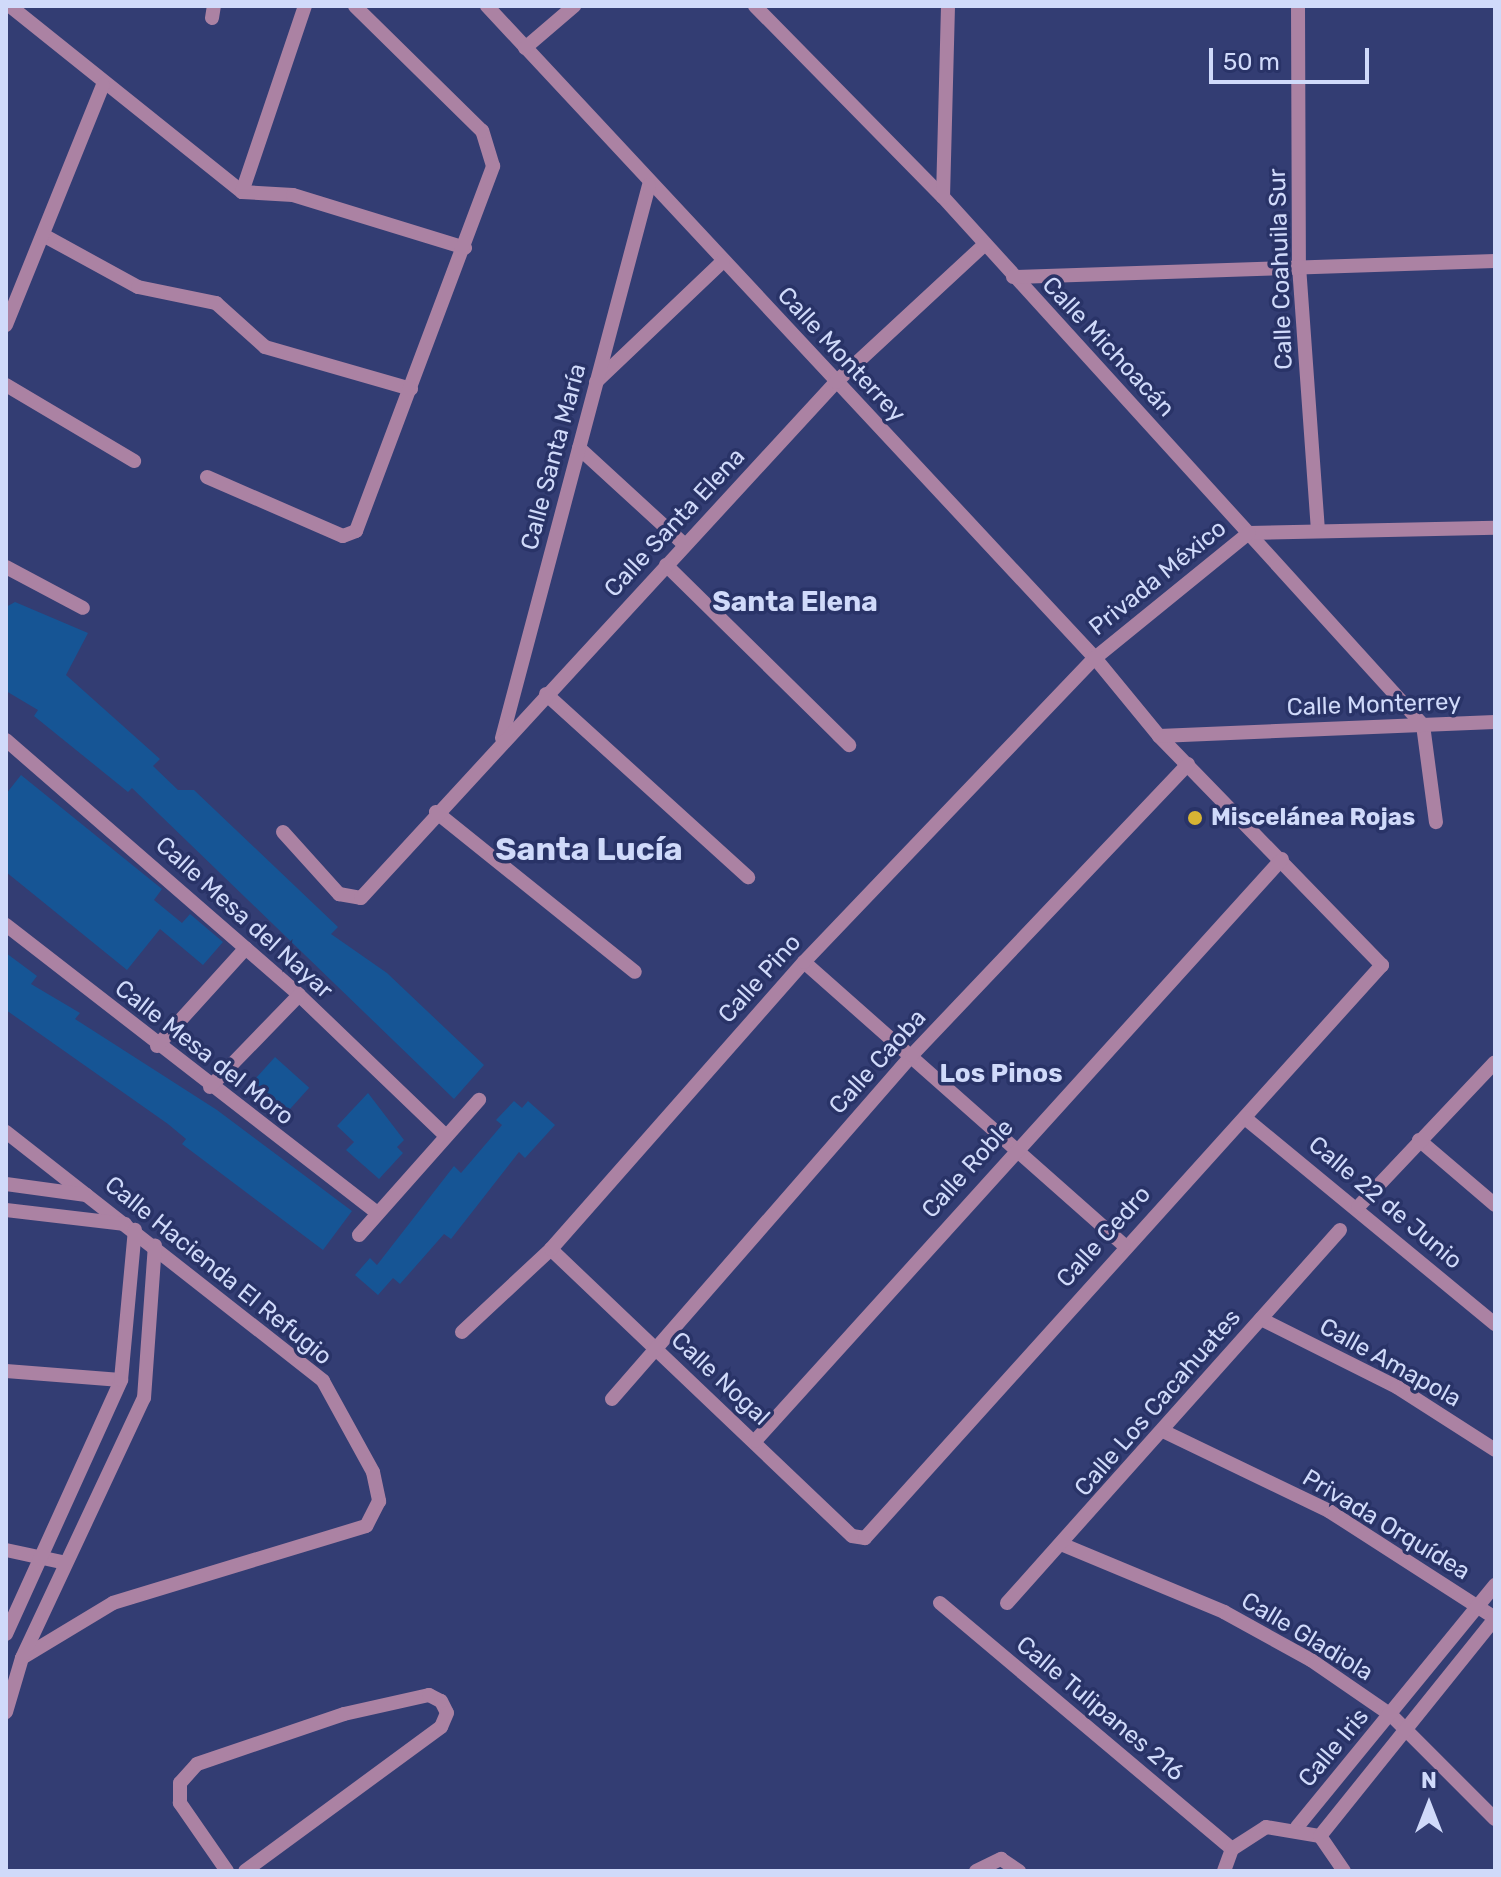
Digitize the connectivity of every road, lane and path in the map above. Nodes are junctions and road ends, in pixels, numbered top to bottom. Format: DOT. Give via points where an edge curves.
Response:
graph roads {
  1 [pos="305,6"];
  2 [pos="355,6"];
  3 [pos="487,6"];
  4 [pos="574,6"];
  5 [pos="755,6"];
  6 [pos="948,6"];
  7 [pos="1298,6"];
  8 [pos="10,9"];
  9 [pos="525,48"];
  10 [pos="103,85"];
  11 [pos="649,185"];
  12 [pos="242,192"];
  13 [pos="943,197"];
  14 [pos="43,235"];
  15 [pos="985,244"];
  16 [pos="465,248"];
  17 [pos="723,261"];
  18 [pos="1495,261"];
  19 [pos="1299,266"];
  20 [pos="1013,277"];
  21 [pos="6,325"];
  22 [pos="596,382"];
  23 [pos="836,382"];
  24 [pos="6,385"];
  25 [pos="411,389"];
  26 [pos="579,448"];
  27 [pos="134,461"];
  28 [pos="207,477"];
  29 [pos="1495,528"];
  30 [pos="1318,530"];
  31 [pos="1249,533"];
  32 [pos="685,545"];
  33 [pos="666,565"];
  34 [pos="6,567"];
  35 [pos="83,608"];
  36 [pos="1095,658"];
  37 [pos="546,694"];
  38 [pos="1495,722"];
  39 [pos="1423,725"];
  40 [pos="1159,736"];
  41 [pos="6,740"];
  42 [pos="501,740"];
  43 [pos="849,745"];
  44 [pos="1188,764"];
  45 [pos="436,812"];
  46 [pos="1436,822"];
  47 [pos="283,832"];
  48 [pos="1282,859"];
  49 [pos="748,877"];
  50 [pos="6,925"];
  51 [pos="246,948"];
  52 [pos="804,962"];
  53 [pos="1382,965"];
  54 [pos="635,972"];
  55 [pos="299,995"];
  56 [pos="157,1046"];
  57 [pos="912,1055"];
  58 [pos="1495,1062"];
  59 [pos="210,1087"];
  60 [pos="479,1100"];
  61 [pos="1245,1118"];
  62 [pos="6,1132"];
  63 [pos="446,1136"];
  64 [pos="1419,1140"];
  65 [pos="1014,1150"];
  66 [pos="6,1184"];
  67 [pos="87,1195"];
  68 [pos="1495,1205"];
  69 [pos="1358,1207"];
  70 [pos="6,1210"];
  71 [pos="377,1213"];
  72 [pos="131,1227"];
  73 [pos="1340,1230"];
  74 [pos="359,1235"];
  75 [pos="155,1245"];
  76 [pos="1124,1245"];
  77 [pos="551,1249"];
  78 [pos="1261,1319"];
  79 [pos="1495,1324"];
  80 [pos="462,1332"];
  81 [pos="656,1349"];
  82 [pos="6,1371"];
  83 [pos="121,1380"];
  84 [pos="612,1399"];
  85 [pos="1165,1432"];
  86 [pos="755,1441"];
  87 [pos="1495,1450"];
  88 [pos="860,1539"];
  89 [pos="1061,1544"];
  90 [pos="6,1550"];
  91 [pos="36,1556"];
  92 [pos="66,1563"];
  93 [pos="1495,1585"];
  94 [pos="940,1603"];
  95 [pos="1007,1603"];
  96 [pos="1477,1607"];
  97 [pos="1495,1618"];
  98 [pos="6,1634"];
  99 [pos="22,1658"];
  100 [pos="6,1712"];
  101 [pos="1391,1715"];
  102 [pos="1407,1730"];
  103 [pos="1495,1819"];
  104 [pos="1297,1827"];
  105 [pos="1320,1836"];
  106 [pos="1232,1849"];
  107 [pos="227,1871"];
  108 [pos="245,1871"];
  109 [pos="976,1871"];
  110 [pos="1019,1871"];
  111 [pos="1224,1871"];
  112 [pos="1344,1871"];
  1 -- 12 [label="street"];
  2 -- 16 [label="street" via="492,150"];
  3 -- 9 [label="street, Calle Monterrey"];
  4 -- 9 [label="street"];
  5 -- 13 [label="street, Calle Michoacán"];
  6 -- 13 [label="street"];
  7 -- 19 [label="street, Calle Coahuila Sur"];
  8 -- 10 [label="street"];
  9 -- 11 [label="street, Calle Monterrey"];
  10 -- 12 [label="street"];
  10 -- 14 [label="street"];
  11 -- 17 [label="street, Calle Monterrey"];
  11 -- 22 [label="street, Calle Santa María"];
  12 -- 16 [label="street" via="293,195"];
  13 -- 15 [label="street, Calle Michoacán"];
  14 -- 21 [label="street"];
  14 -- 25 [label="street" via="138,287 216,303 265,347"];
  15 -- 20 [label="street, Calle Michoacán"];
  15 -- 23 [label="street, Calle Santa Elena"];
  16 -- 25 [label="street"];
  17 -- 22 [label="street"];
  17 -- 23 [label="street, Calle Monterrey"];
  18 -- 19 [label="street"];
  19 -- 20 [label="street"];
  19 -- 30 [label="street, Calle Coahuila Sur"];
  20 -- 31 [label="street, Calle Michoacán"];
  22 -- 26 [label="street, Calle Santa María"];
  23 -- 32 [label="street, Calle Santa Elena"];
  23 -- 36 [label="street, Calle Monterrey"];
  24 -- 27 [label="street"];
  25 -- 28 [label="street" via="351,535"];
  26 -- 32 [label="street"];
  26 -- 42 [label="street, Calle Santa María"];
  29 -- 30 [label="street"];
  30 -- 31 [label="street"];
  31 -- 36 [label="street, Privada México"];
  31 -- 39 [label="street, Calle Michoacán"];
  32 -- 33 [label="street, Calle Santa Elena"];
  33 -- 37 [label="street, Calle Santa Elena"];
  33 -- 43 [label="street"];
  34 -- 35 [label="street"];
  36 -- 40 [label="street, Calle Monterrey"];
  36 -- 52 [label="street, Calle Pino"];
  37 -- 42 [label="street, Calle Santa Elena"];
  37 -- 49 [label="street"];
  38 -- 39 [label="street, Calle Monterrey"];
  39 -- 40 [label="street, Calle Monterrey"];
  39 -- 46 [label="street"];
  40 -- 44 [label="street, Calle Monterrey"];
  41 -- 51 [label="street, Calle Mesa del Nayar"];
  42 -- 45 [label="street, Calle Santa Elena"];
  44 -- 48 [label="street, Calle Monterrey"];
  44 -- 57 [label="street, Calle Caoba"];
  45 -- 47 [label="street, Calle Santa Elena" via="371,888 351,899 339,894"];
  45 -- 54 [label="street"];
  48 -- 53 [label="street, Calle Monterrey"];
  48 -- 65 [label="street, Calle Roble"];
  50 -- 56 [label="street, Calle Mesa del Moro"];
  51 -- 55 [label="street, Calle Mesa del Nayar"];
  51 -- 56 [label="street"];
  52 -- 57 [label="street"];
  52 -- 77 [label="street, Calle Pino"];
  53 -- 61 [label="street, Calle Cedro"];
  55 -- 59 [label="street"];
  55 -- 63 [label="street, Calle Mesa del Nayar"];
  56 -- 59 [label="street, Calle Mesa del Moro"];
  57 -- 65 [label="street"];
  57 -- 81 [label="street, Calle Caoba"];
  58 -- 64 [label="street"];
  59 -- 71 [label="street, Calle Mesa del Moro"];
  60 -- 63 [label="street"];
  61 -- 69 [label="street, Calle 22 de Junio"];
  61 -- 76 [label="street, Calle Cedro"];
  62 -- 67 [label="street, Calle Hacienda El Refugio"];
  63 -- 71 [label="street"];
  64 -- 68 [label="street"];
  64 -- 69 [label="street"];
  65 -- 76 [label="street"];
  65 -- 86 [label="street, Calle Roble"];
  66 -- 67 [label="street"];
  67 -- 72 [label="street, Calle Hacienda El Refugio"];
  69 -- 79 [label="street, Calle 22 de Junio"];
  70 -- 72 [label="street"];
  71 -- 74 [label="street"];
  72 -- 75 [label="street, Calle Hacienda El Refugio"];
  72 -- 83 [label="street"];
  73 -- 78 [label="street, Calle Los Cacahuates"];
  75 -- 92 [label="street" via="149,1380"];
  75 -- 99 [label="street, Calle Hacienda El Refugio" via="323,1381 373,1472 375,1517 113,1603"];
  76 -- 88 [label="street, Calle Cedro"];
  77 -- 80 [label="street, Calle Pino"];
  77 -- 81 [label="street, Calle Nogal"];
  78 -- 85 [label="street, Calle Los Cacahuates"];
  78 -- 87 [label="street, Calle Amapola" via="1397,1387"];
  81 -- 84 [label="street, Calle Caoba"];
  81 -- 86 [label="street, Calle Nogal"];
  82 -- 83 [label="street"];
  83 -- 91 [label="street"];
  85 -- 89 [label="street, Calle Los Cacahuates"];
  85 -- 96 [label="street, Privada Orquídea" via="1329,1511"];
  86 -- 88 [label="street, Calle Nogal"];
  89 -- 95 [label="street, Calle Los Cacahuates"];
  89 -- 101 [label="street, Calle Gladiola" via="1224,1612"];
  90 -- 91 [label="street"];
  91 -- 92 [label="street"];
  91 -- 98 [label="street"];
  92 -- 99 [label="street"];
  93 -- 96 [label="street, Calle Iris"];
  94 -- 106 [label="street, Calle Tulipanes 216"];
  96 -- 97 [label="street, Privada Orquídea"];
  96 -- 101 [label="street, Calle Iris"];
  97 -- 102 [label="street, Calle Iris"];
  99 -- 100 [label="street"];
  101 -- 102 [label="street, Calle Gladiola"];
  101 -- 104 [label="street, Calle Iris"];
  102 -- 103 [label="street, Calle Gladiola"];
  102 -- 105 [label="street, Calle Iris"];
  104 -- 105 [label="street"];
  104 -- 106 [label="street" via="1266,1827"];
  105 -- 112 [label="street"];
  106 -- 111 [label="street"];
  107 -- 108 [label="street" via="180,1803 180,1783 197,1764 344,1714 429,1695 441,1701 447,1713 441,1727"];
  109 -- 110 [label="street" via="1001,1859"];
}
